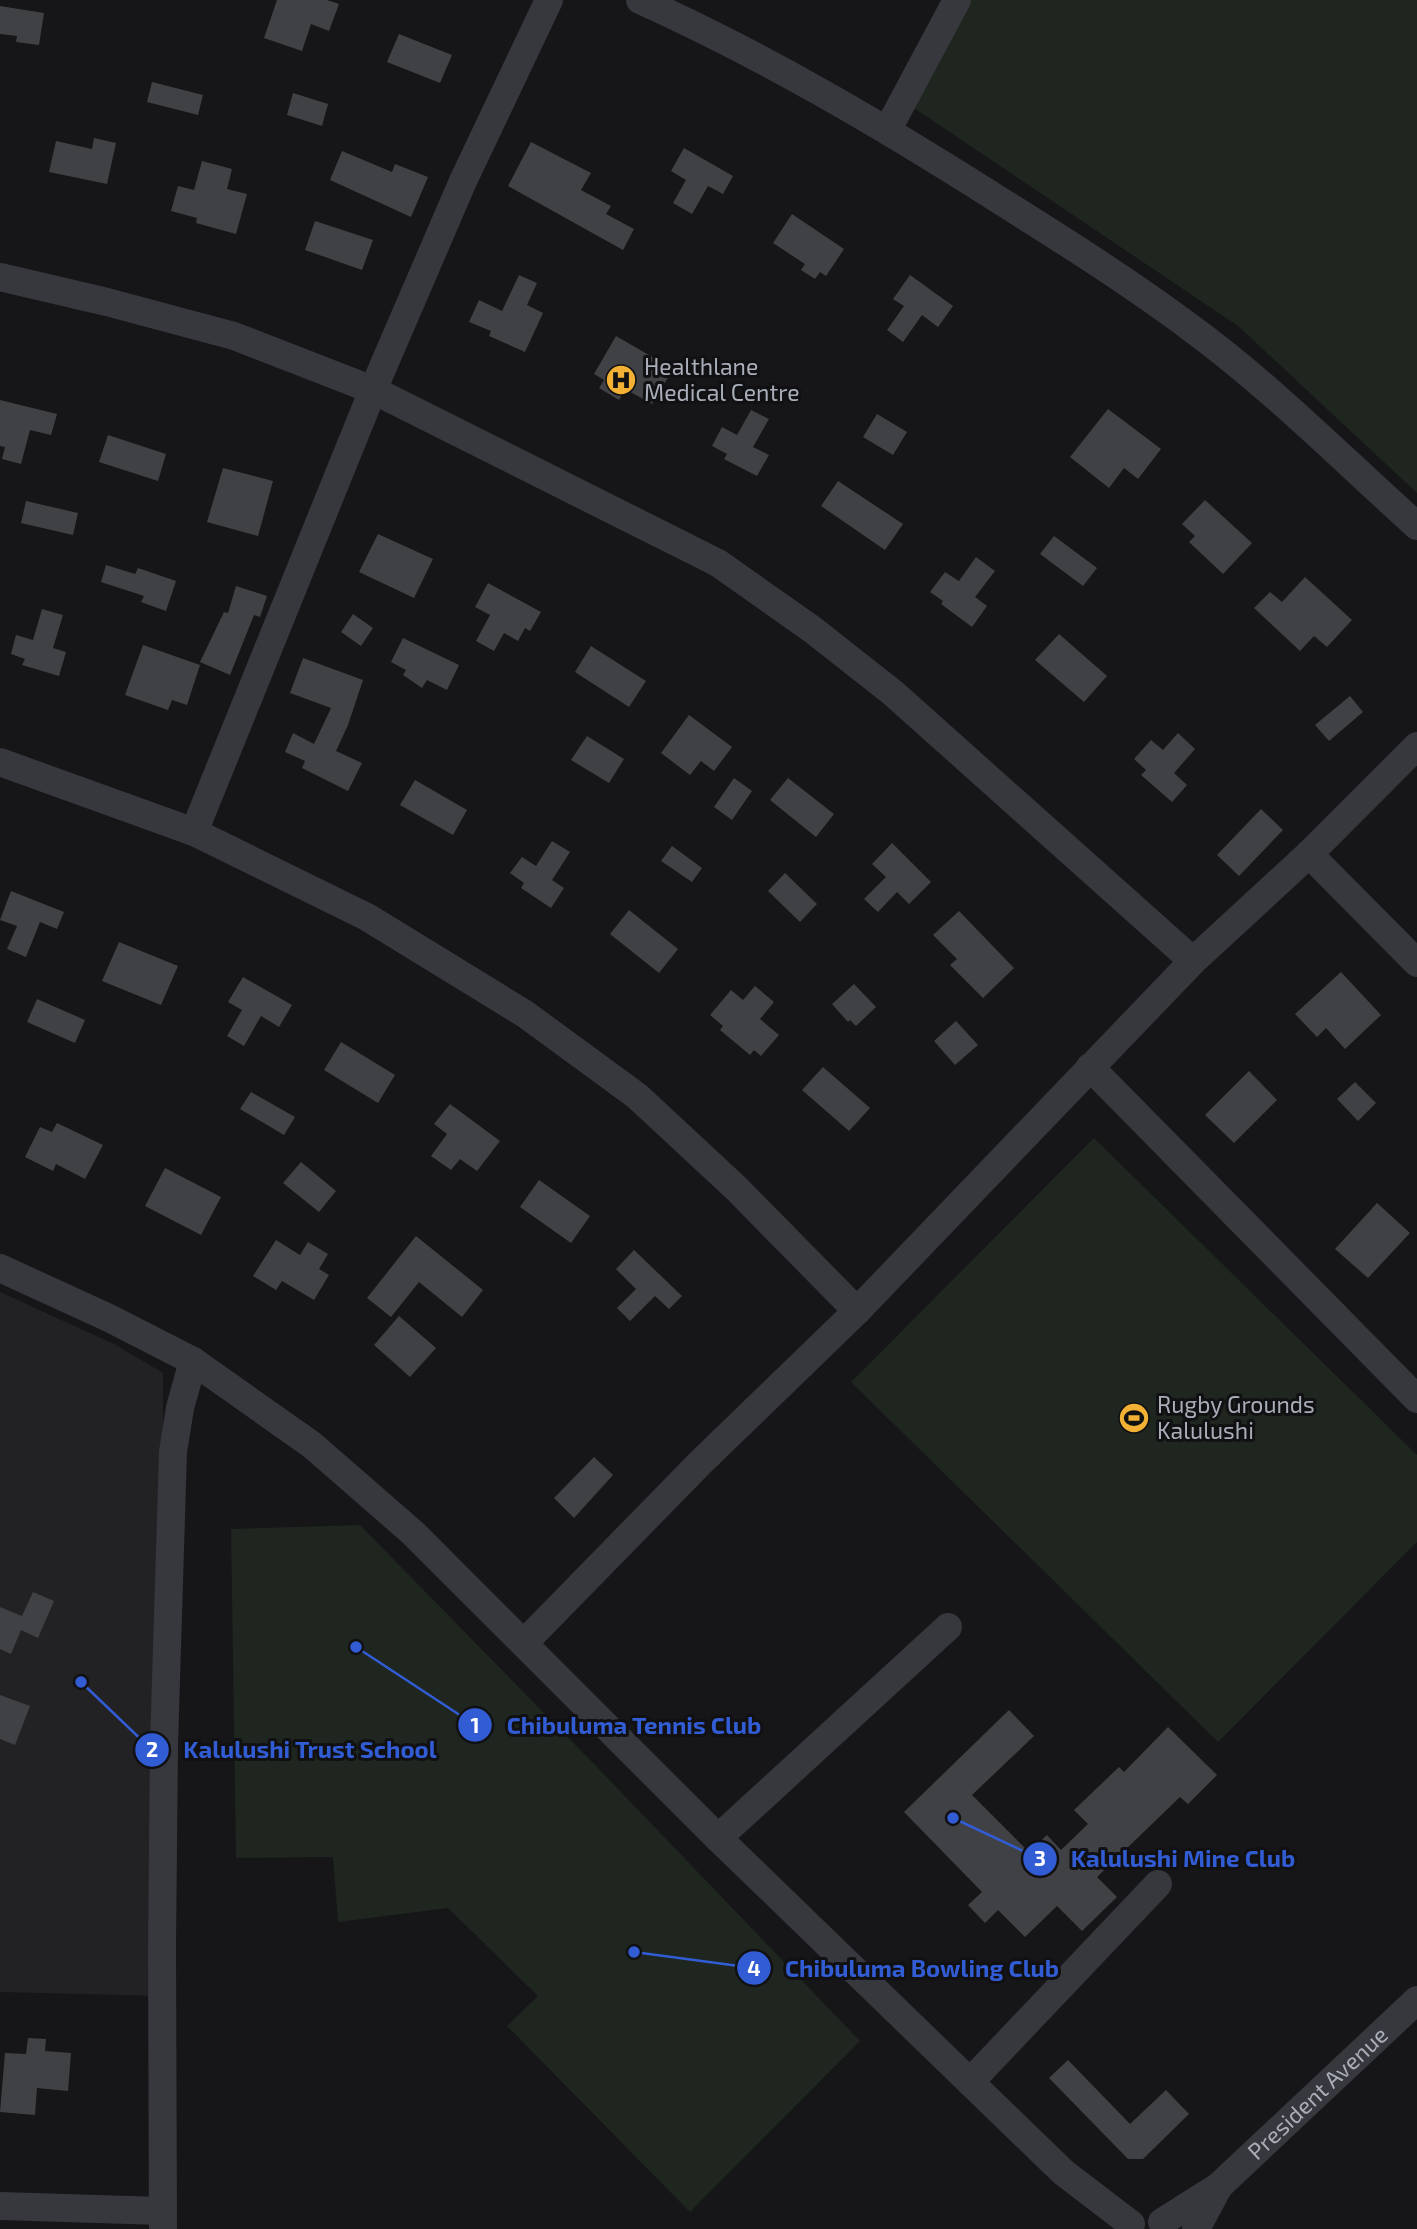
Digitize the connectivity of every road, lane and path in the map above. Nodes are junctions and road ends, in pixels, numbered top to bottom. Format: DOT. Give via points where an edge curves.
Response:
graph roads {
  1 [pos="549,0"];
  2 [pos="640,0"];
  3 [pos="957,0"];
  4 [pos="888,129"];
  5 [pos="0,277"];
  6 [pos="373,390"];
  7 [pos="1417,526"];
  8 [pos="1417,746"];
  9 [pos="0,762"];
  10 [pos="194,832"];
  11 [pos="1309,854"];
  12 [pos="1193,961"];
  13 [pos="1417,963"];
  14 [pos="1090,1067"];
  15 [pos="0,1268"];
  16 [pos="857,1311"];
  17 [pos="193,1361"];
  18 [pos="1416,1397"];
  19 [pos="948,1627"];
  20 [pos="524,1643"];
  21 [pos="718,1838"];
  22 [pos="1158,1884"];
  23 [pos="1417,2000"];
  24 [pos="970,2082"];
  25 [pos="1219,2186"];
  26 [pos="0,2206"];
  27 [pos="163,2220"];
  28 [pos="1166,2226"];
  29 [pos="1121,2227"];
  30 [pos="1196,2229"];
  1 -- 6 [label="street" via="463,181"];
  2 -- 4 [label="street"];
  3 -- 4 [label="street"];
  4 -- 7 [label="street" via="1111,271 1204,338"];
  5 -- 6 [label="street" via="234,335"];
  6 -- 10 [label="street"];
  6 -- 12 [label="street" via="718,563 893,693"];
  8 -- 11 [label="street"];
  9 -- 10 [label="street"];
  10 -- 16 [label="street" via="366,917 525,1014 638,1096"];
  11 -- 12 [label="street"];
  11 -- 13 [label="street"];
  12 -- 14 [label="street"];
  14 -- 16 [label="street"];
  14 -- 18 [label="street"];
  15 -- 17 [label="street"];
  16 -- 20 [label="street"];
  17 -- 20 [label="street" via="312,1445 413,1533"];
  17 -- 27 [label="street" via="173,1452 164,1745"];
  19 -- 21 [label="street"];
  20 -- 21 [label="street"];
  21 -- 24 [label="street"];
  22 -- 24 [label="street"];
  23 -- 25 [label="street, President Avenue"];
  24 -- 29 [label="street"];
  25 -- 28 [label="street, President Avenue"];
  25 -- 30 [label="street, President Avenue"];
  26 -- 27 [label="street"];
  28 -- 29 [label="street" via="1145,2221"];
}
